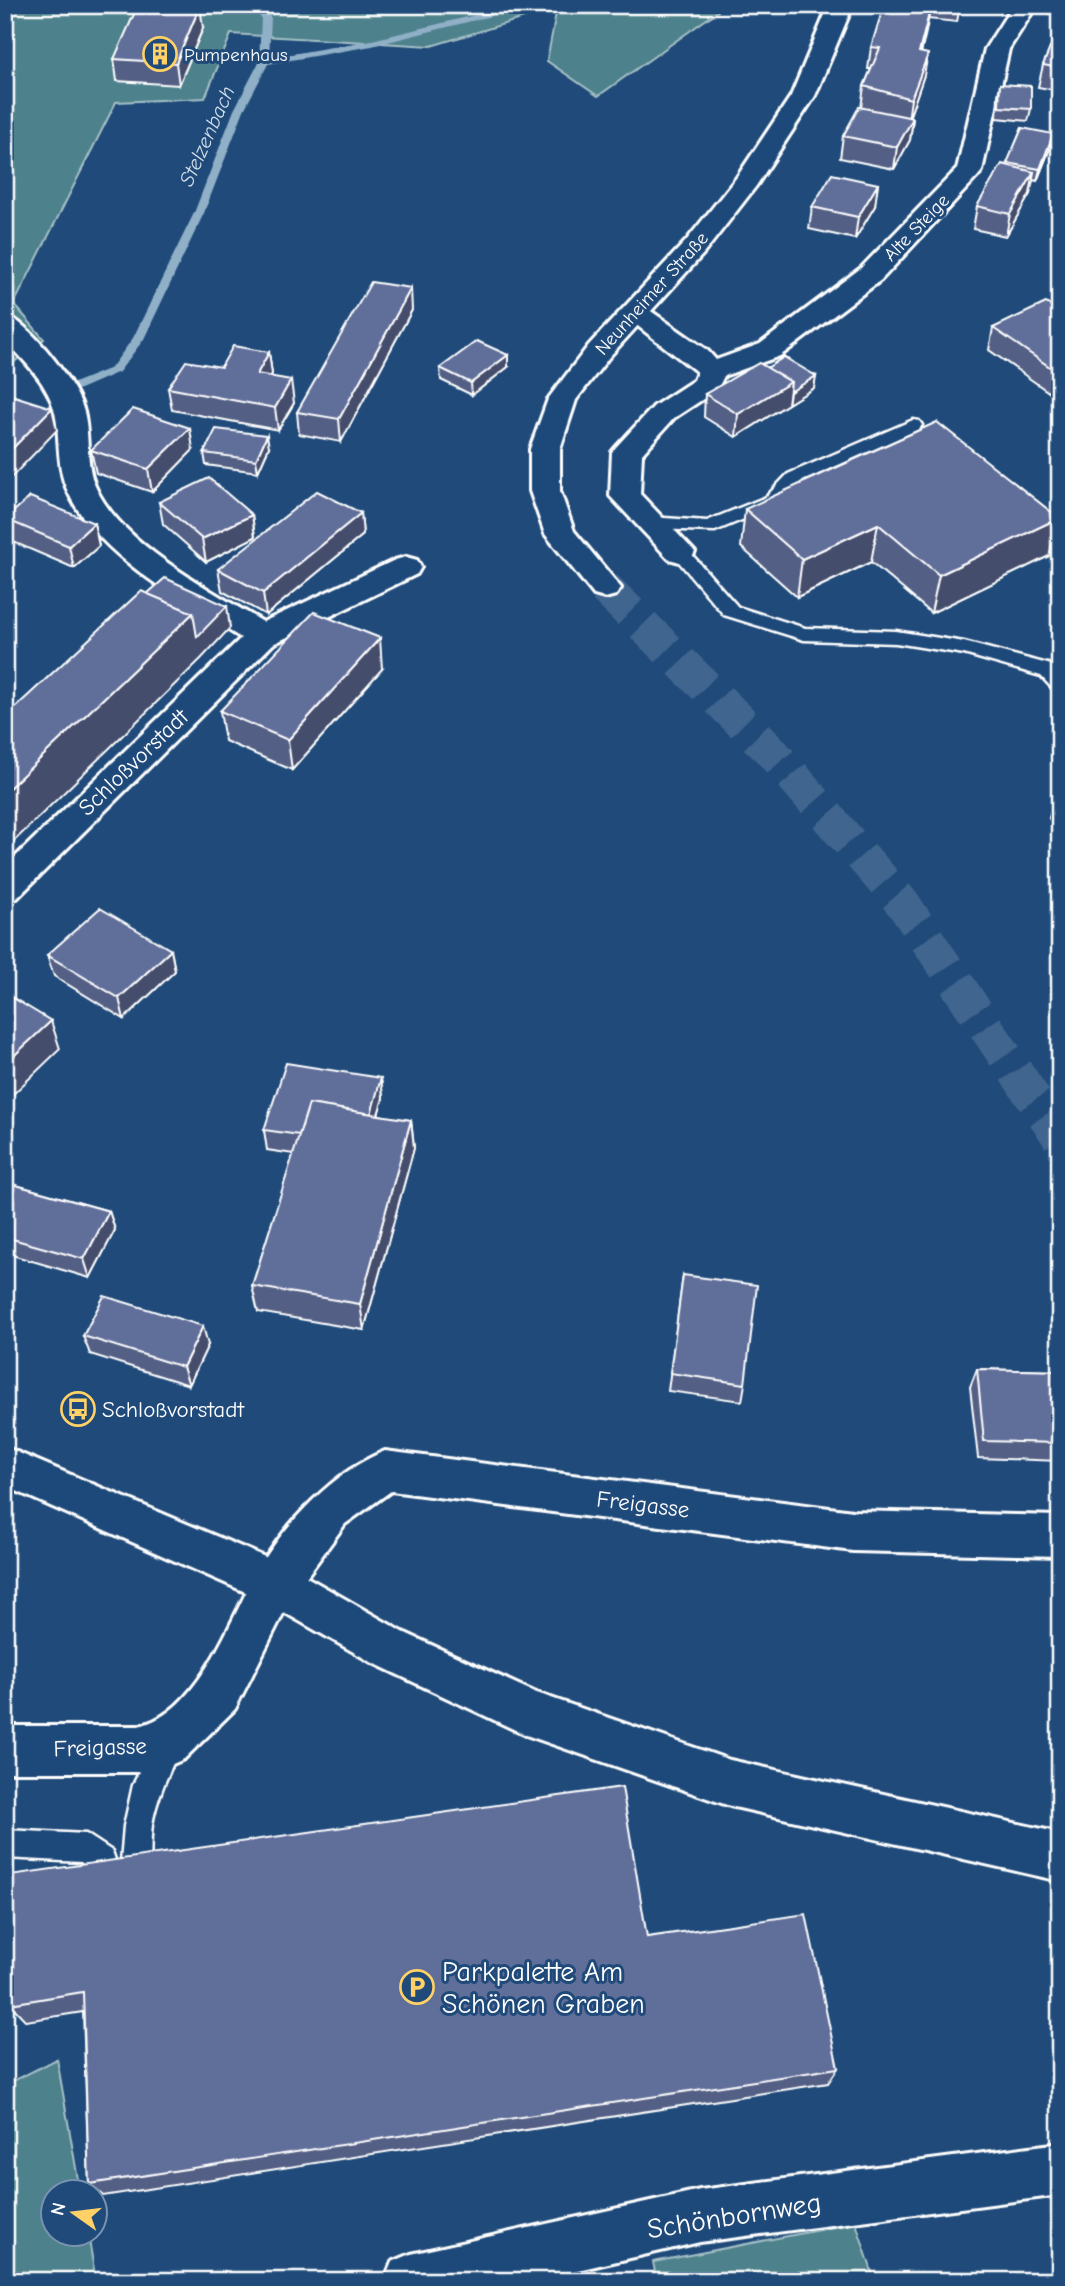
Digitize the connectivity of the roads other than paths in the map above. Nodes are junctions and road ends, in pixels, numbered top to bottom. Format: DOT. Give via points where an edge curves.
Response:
graph roads {
  1 [pos="841,5"];
  2 [pos="1025,5"];
  3 [pos="635,313"];
  4 [pos="5,323"];
  5 [pos="711,371"];
  6 [pos="913,425"];
  7 [pos="650,523"];
  8 [pos="680,552"];
  9 [pos="406,567"];
  10 [pos="605,587"];
  11 [pos="262,636"];
  12 [pos="1060,684"];
  13 [pos="5,889"];
  14 [pos="5,1466"];
  15 [pos="1060,1536"];
  16 [pos="275,1583"];
  17 [pos="168,1743"];
  18 [pos="5,1749"];
  19 [pos="5,1844"];
  20 [pos="1060,1857"];
  21 [pos="121,1881"];
  22 [pos="1060,2169"];
  23 [pos="411,2281"];
  1 -- 3 [label="street, Neunheimer Straße" via="803,96 747,181"];
  2 -- 5 [label="street, Alte Steige" via="997,49 969,171 871,274 770,349"];
  3 -- 5 [label="street"];
  3 -- 10 [label="street, Neunheimer Straße" via="562,399 545,449 545,491 560,534"];
  4 -- 11 [label="street" via="61,391 83,493 107,526 154,567"];
  5 -- 7 [label="street, Alte Steige" via="707,384 664,412 627,453 625,496"];
  6 -- 7 [label="lane" via="794,478 772,501 709,527"];
  7 -- 8 [label="street, Alte Steige"];
  8 -- 12 [label="lane" via="731,611 804,634 896,637 964,648 1048,671"];
  9 -- 11 [label="street, Schloßvorstadt"];
  11 -- 13 [label="street, Schloßvorstadt"];
  14 -- 16 [label="street"];
  15 -- 16 [label="street, Freigasse" via="853,1531 385,1471 330,1510"];
  16 -- 17 [label="street, Freigasse" via="219,1693"];
  16 -- 20 [label="street" via="387,1647 526,1712 730,1783"];
  17 -- 18 [label="street, Freigasse" via="138,1749"];
  17 -- 21 [label="lane" via="147,1785"];
  19 -- 21 [label="lane" via="86,1848"];
  22 -- 23 [label="street, Schönbornweg" via="700,2216"];
}
